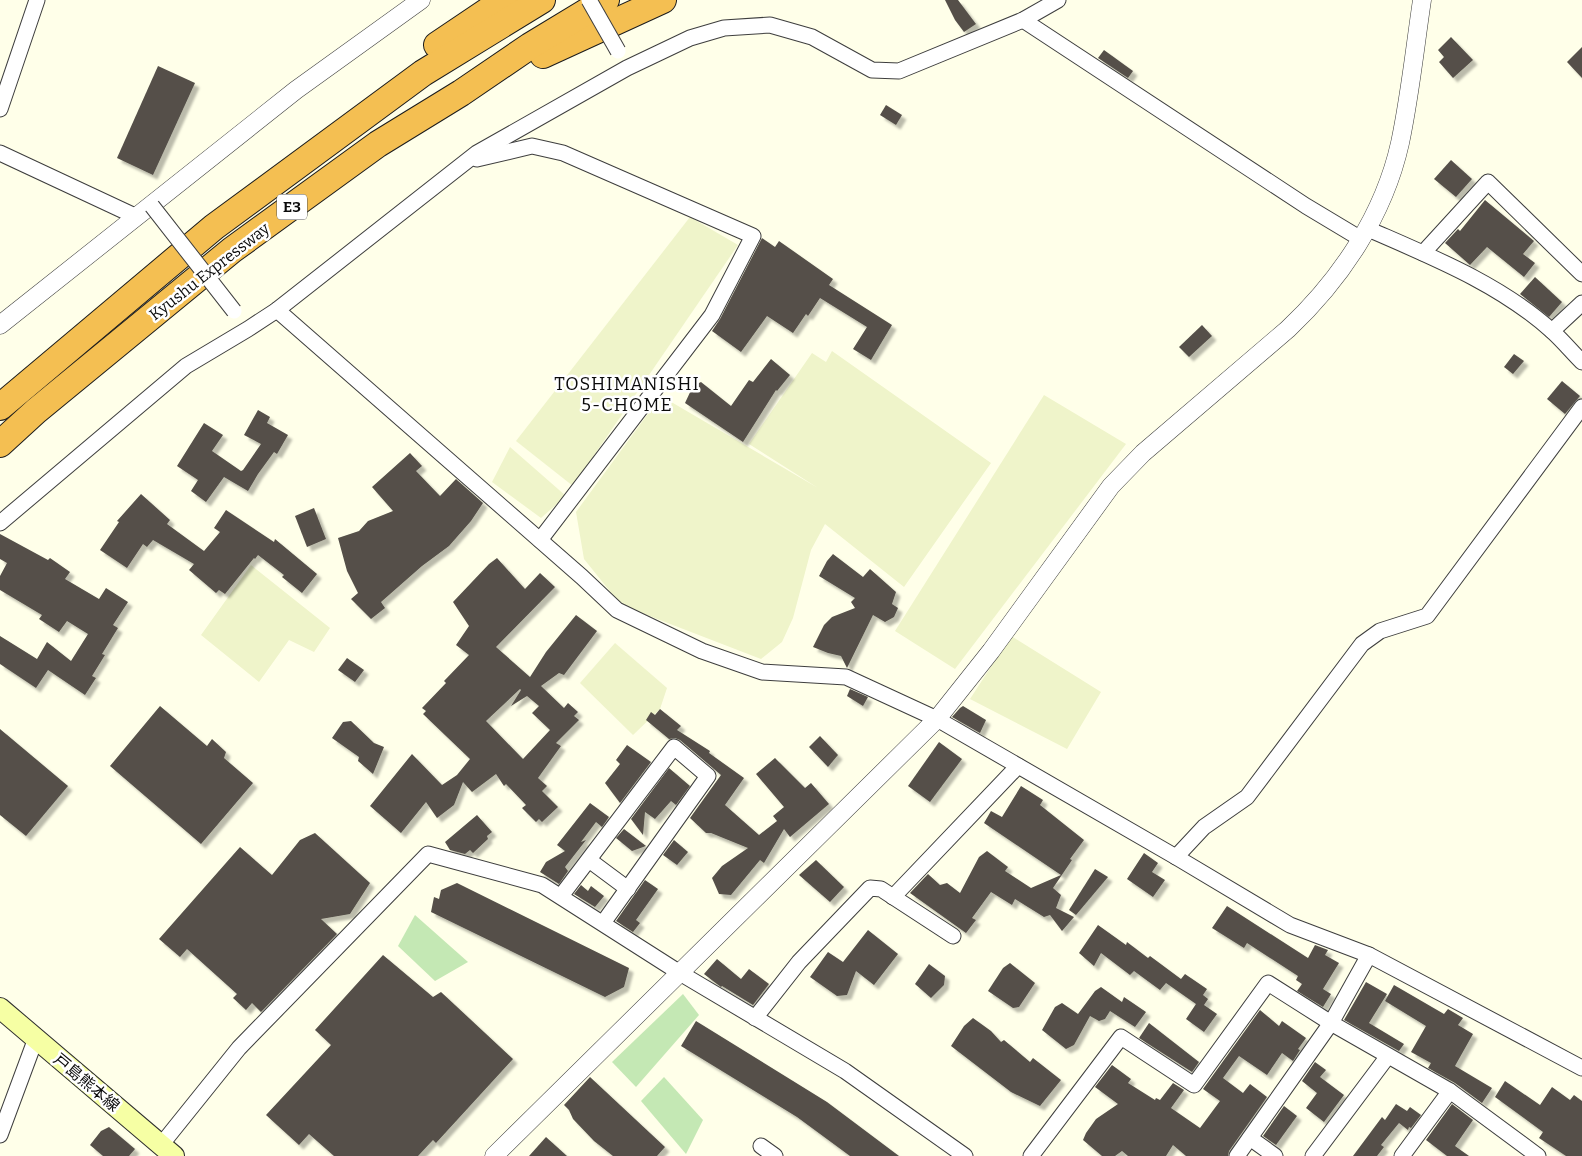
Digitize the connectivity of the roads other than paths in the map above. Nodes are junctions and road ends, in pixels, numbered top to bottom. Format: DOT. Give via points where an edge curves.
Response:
graph roads {
  1 [pos="37,0"];
  2 [pos="421,0"];
  3 [pos="504,0"];
  4 [pos="542,0"];
  5 [pos="588,0"];
  6 [pos="606,0"];
  7 [pos="663,0"];
  8 [pos="1058,0"];
  9 [pos="1422,0"];
  10 [pos="1023,20"];
  11 [pos="627,68"];
  12 [pos="461,93"];
  13 [pos="0,109"];
  14 [pos="0,153"];
  15 [pos="466,162"];
  16 [pos="152,206"];
  17 [pos="137,217"];
  18 [pos="214,227"];
  19 [pos="1364,234"];
  20 [pos="1423,253"];
  21 [pos="1582,274"];
  22 [pos="1582,302"];
  23 [pos="277,310"];
  24 [pos="0,325"];
  25 [pos="248,330"];
  26 [pos="1552,331"];
  27 [pos="1582,362"];
  28 [pos="0,407"];
  29 [pos="1582,407"];
  30 [pos="0,444"];
  31 [pos="0,523"];
  32 [pos="540,540"];
  33 [pos="937,719"];
  34 [pos="1018,766"];
  35 [pos="1176,857"];
  36 [pos="589,860"];
  37 [pos="628,889"];
  38 [pos="561,896"];
  39 [pos="893,897"];
  40 [pos="603,924"];
  41 [pos="953,936"];
  42 [pos="1369,955"];
  43 [pos="680,973"];
  44 [pos="0,1008"];
  45 [pos="755,1018"];
  46 [pos="1331,1023"];
  47 [pos="36,1038"];
  48 [pos="1388,1056"];
  49 [pos="1582,1068"];
  50 [pos="1450,1091"];
  51 [pos="0,1135"];
  52 [pos="1250,1138"];
  53 [pos="761,1146"];
  54 [pos="167,1151"];
  55 [pos="494,1156"];
  56 [pos="775,1156"];
  57 [pos="964,1156"];
  58 [pos="1031,1156"];
  59 [pos="1237,1156"];
  60 [pos="1275,1156"];
  61 [pos="1313,1156"];
  62 [pos="1402,1156"];
  63 [pos="1538,1156"];
  1 -- 13 [label="street"];
  2 -- 16 [label="street" via="296,90"];
  3 -- 18 [label="highway" via="414,60"];
  4 -- 18 [label="highway, Kyushu Expressway / E3" via="423,73"];
  5 -- 11 [label="street, bridge"];
  6 -- 12 [label="highway, Kyushu Expressway / E3"];
  7 -- 12 [label="highway"];
  8 -- 10 [label="street"];
  9 -- 19 [label="street" via="1400,145 1386,189"];
  10 -- 11 [label="street" via="899,70 872,70 812,37 770,25 724,28 690,38"];
  10 -- 19 [label="street" via="1306,206"];
  11 -- 15 [label="street"];
  12 -- 30 [label="highway, Kyushu Expressway / E3" via="378,144 232,250"];
  14 -- 17 [label="street"];
  15 -- 23 [label="street"];
  15 -- 32 [label="street" via="532,146 563,152 753,236 712,315"];
  16 -- 17 [label="street"];
  16 -- 25 [label="street, bridge"];
  17 -- 24 [label="street"];
  18 -- 28 [label="highway, Kyushu Expressway / E3"];
  19 -- 20 [label="street"];
  19 -- 33 [label="street" via="1329,286 1288,329 1142,452 1111,486 991,651"];
  20 -- 21 [label="street" via="1488,182"];
  20 -- 26 [label="street" via="1507,297"];
  22 -- 26 [label="street"];
  23 -- 25 [label="street"];
  23 -- 32 [label="street"];
  25 -- 31 [label="street" via="186,366"];
  26 -- 27 [label="street"];
  29 -- 35 [label="street" via="1428,616 1380,631 1362,644 1247,797 1204,827"];
  32 -- 33 [label="street" via="617,610 702,650 762,672 846,677"];
  33 -- 34 [label="street"];
  33 -- 43 [label="street"];
  34 -- 35 [label="street"];
  34 -- 39 [label="street"];
  35 -- 42 [label="street" via="1290,925"];
  36 -- 37 [label="street"];
  36 -- 37 [label="street" via="674,747 708,776"];
  36 -- 38 [label="street"];
  37 -- 40 [label="street"];
  38 -- 40 [label="street"];
  38 -- 54 [label="street" via="542,885 428,854 238,1048"];
  39 -- 41 [label="street"];
  39 -- 45 [label="street" via="881,889 870,888 799,962"];
  40 -- 43 [label="street"];
  42 -- 46 [label="street"];
  42 -- 49 [label="street"];
  43 -- 45 [label="street"];
  43 -- 55 [label="street"];
  44 -- 47 [label="main road, 戸島熊本線"];
  45 -- 57 [label="street" via="845,1071"];
  46 -- 48 [label="street"];
  46 -- 52 [label="street"];
  46 -- 58 [label="street" via="1268,983 1194,1085 1121,1037"];
  47 -- 51 [label="street"];
  47 -- 54 [label="main road, 戸島熊本線"];
  48 -- 50 [label="street"];
  48 -- 61 [label="street"];
  50 -- 62 [label="street"];
  50 -- 63 [label="street"];
  52 -- 59 [label="street"];
  52 -- 60 [label="street"];
  53 -- 56 [label="street"];
}
